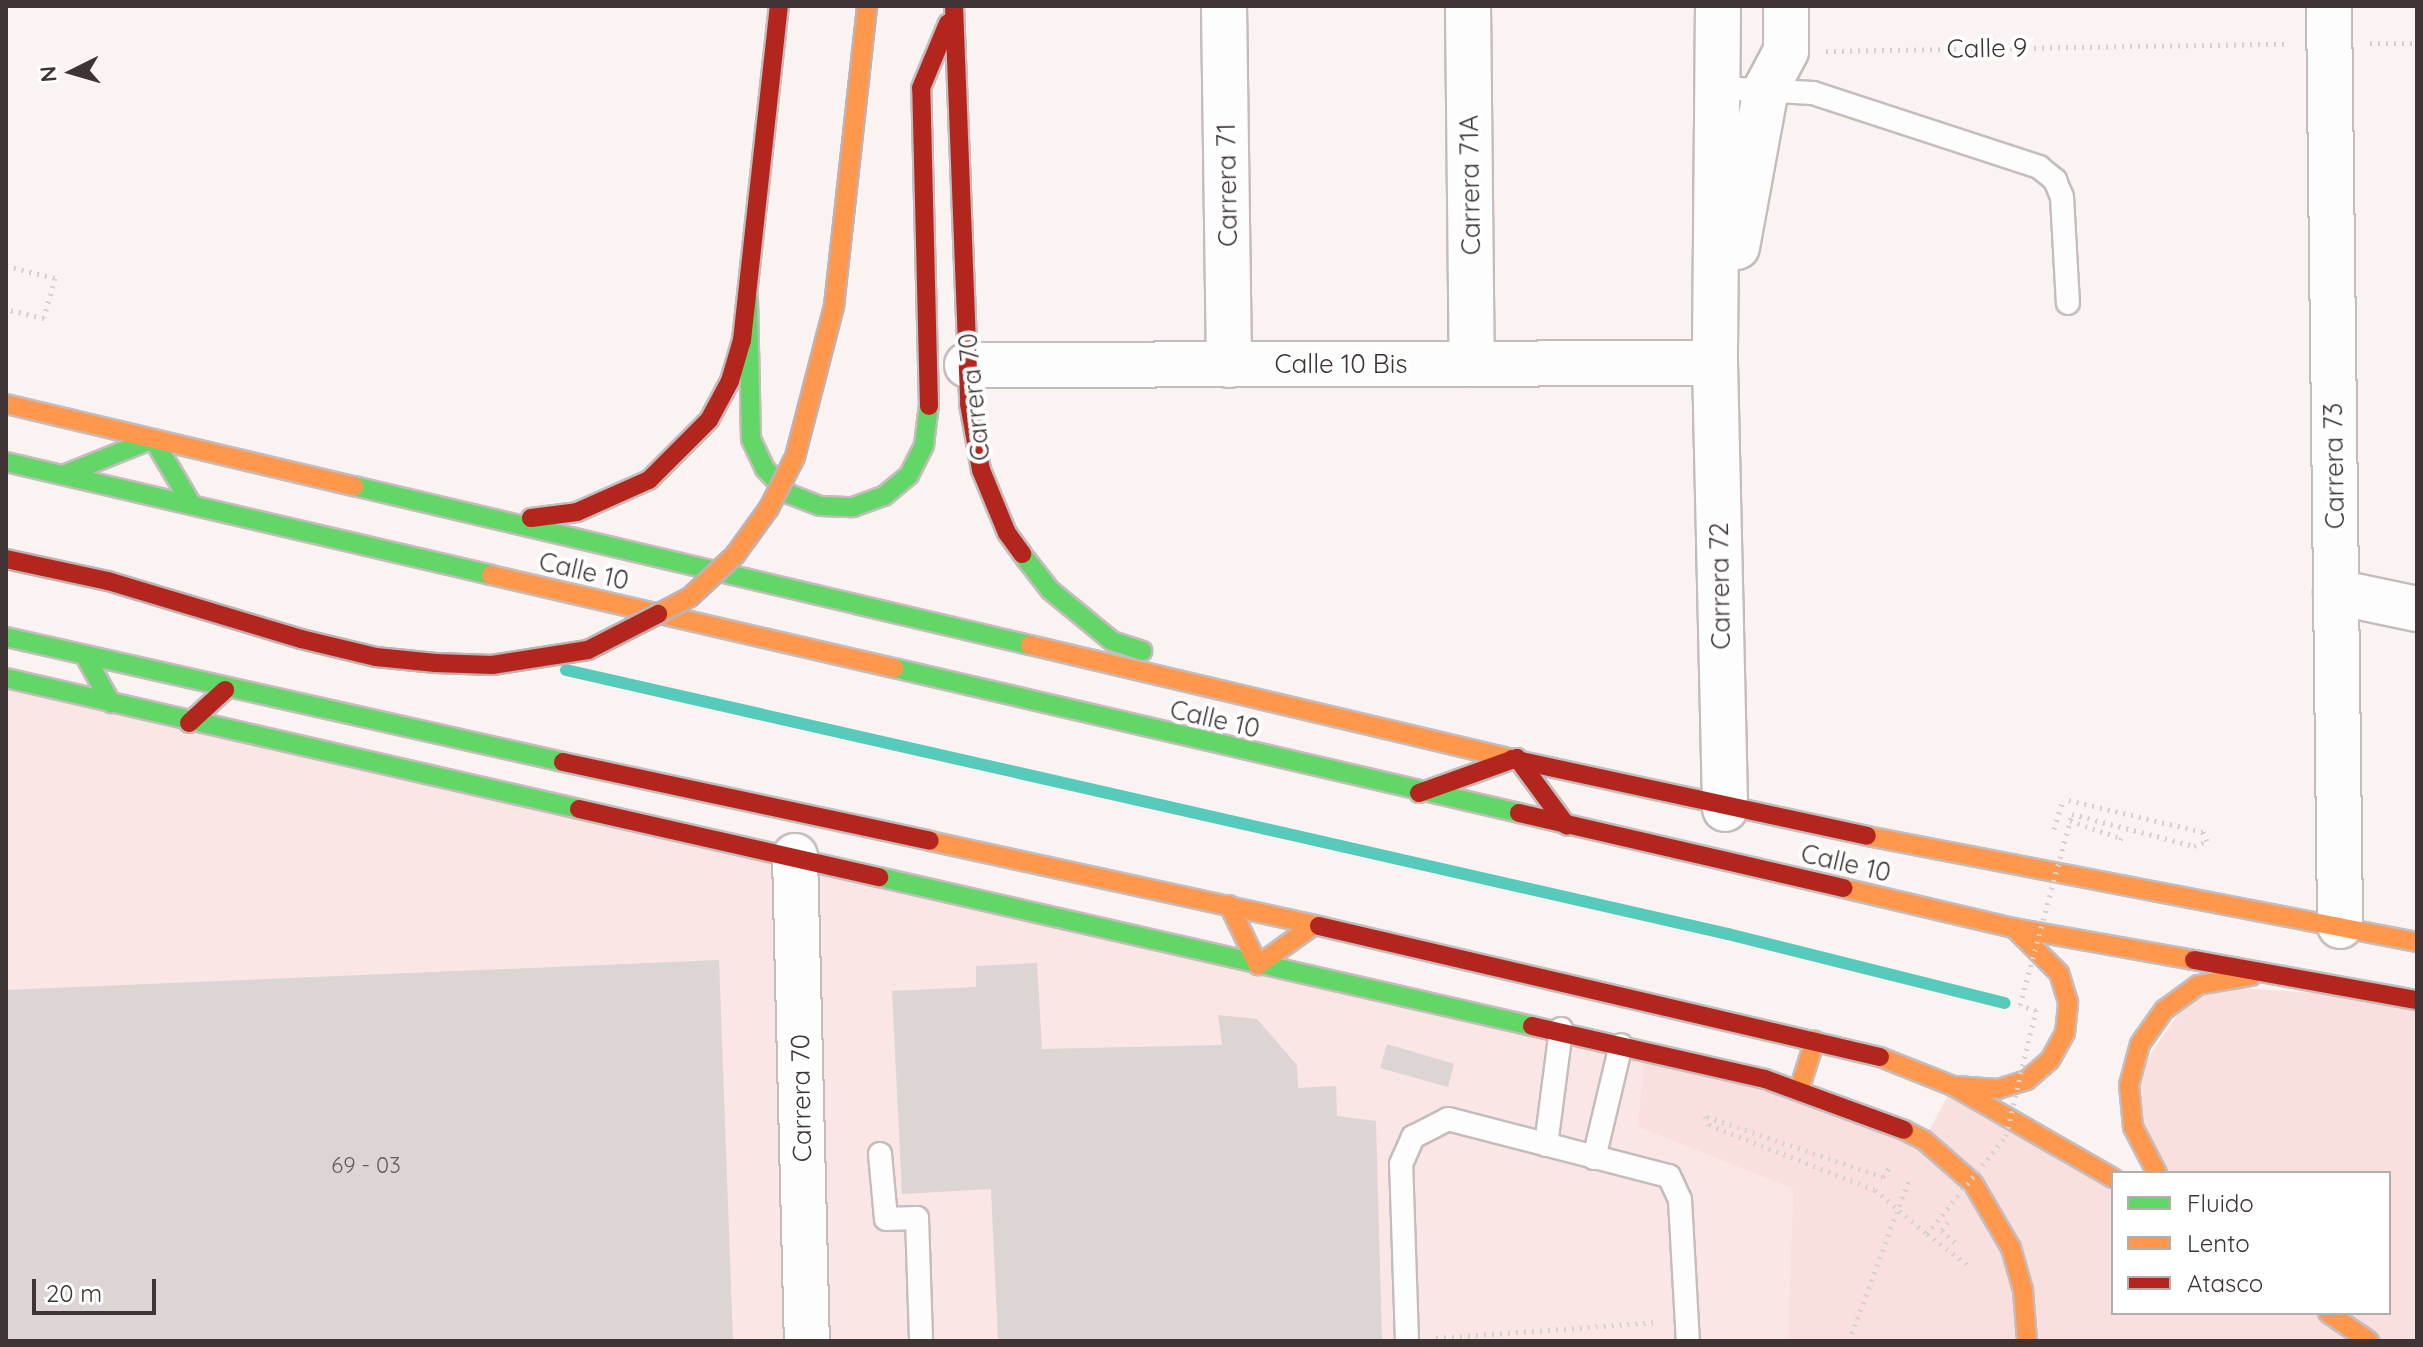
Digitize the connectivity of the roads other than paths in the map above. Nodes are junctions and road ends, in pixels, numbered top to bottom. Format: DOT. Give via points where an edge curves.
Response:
graph roads {
  1 [pos="779,6"];
  2 [pos="867,6"];
  3 [pos="1224,6"];
  4 [pos="1468,6"];
  5 [pos="1718,6"];
  6 [pos="1786,6"];
  7 [pos="2329,6"];
  8 [pos="954,7"];
  9 [pos="1776,70"];
  10 [pos="1718,88"];
  11 [pos="748,298"];
  12 [pos="2068,303"];
  13 [pos="1715,363"];
  14 [pos="1472,364"];
  15 [pos="967,365"];
  16 [pos="1229,365"];
  17 [pos="6,404"];
  18 [pos="153,439"];
  19 [pos="6,462"];
  20 [pos="63,475"];
  21 [pos="192,505"];
  22 [pos="470,512"];
  23 [pos="6,559"];
  24 [pos="2336,592"];
  25 [pos="2417,609"];
  26 [pos="6,637"];
  27 [pos="85,656"];
  28 [pos="6,678"];
  29 [pos="225,690"];
  30 [pos="111,703"];
  31 [pos="1343,716"];
  32 [pos="189,723"];
  33 [pos="1517,758"];
  34 [pos="1419,793"];
  35 [pos="1725,809"];
  36 [pos="1567,826"];
  37 [pos="795,856"];
  38 [pos="1229,905"];
  39 [pos="1314,925"];
  40 [pos="2340,926"];
  41 [pos="2014,928"];
  42 [pos="2417,942"];
  43 [pos="1258,965"];
  44 [pos="2326,980"];
  45 [pos="2417,1000"];
  46 [pos="1561,1029"];
  47 [pos="1815,1040"];
  48 [pos="1621,1045"];
  49 [pos="1953,1086"];
  50 [pos="1799,1090"];
  51 [pos="1546,1145"];
  52 [pos="880,1154"];
  53 [pos="1594,1158"];
  54 [pos="2156,1171"];
  55 [pos="2111,1177"];
  56 [pos="2331,1315"];
  57 [pos="1687,1330"];
  58 [pos="1407,1340"];
  59 [pos="807,1341"];
  60 [pos="921,1341"];
  61 [pos="2027,1341"];
  62 [pos="2369,1341"];
  1 -- 11 [label="main road"];
  2 -- 23 [label="main road, bridge" via="834,306 800,442 769,508 735,555 690,597 588,650 492,665 436,663 376,657 301,639 108,581"];
  3 -- 16 [label="street, Carrera 71"];
  4 -- 14 [label="street, Carrera 71A"];
  5 -- 10 [label="street, Carrera 72"];
  6 -- 9 [label="street, Carrera 72"];
  7 -- 24 [label="street, Carrera 73"];
  8 -- 11 [label="main road" via="921,88 926,434 909,475 884,496 853,507 820,506 789,494 765,469 751,439"];
  8 -- 15 [label="main road, Carrera 70"];
  9 -- 10 [label="lane"];
  9 -- 12 [label="lane" via="1813,93 2039,167 2055,180 2062,197"];
  9 -- 13 [label="street, Carrera 72"];
  10 -- 13 [label="street, Carrera 72"];
  11 -- 22 [label="main road" via="730,381 709,420 649,480 577,512 541,518"];
  13 -- 14 [label="street, Calle 10 Bis"];
  13 -- 35 [label="street, Carrera 72"];
  14 -- 16 [label="street, Calle 10 Bis"];
  15 -- 16 [label="street, Calle 10 Bis"];
  15 -- 31 [label="main road, Carrera 70" via="974,438 991,498 1021,554 1050,590 1112,641"];
  17 -- 18 [label="main road, Calle 10"];
  18 -- 20 [label="main road"];
  18 -- 21 [label="main road"];
  18 -- 22 [label="main road, Calle 10"];
  19 -- 20 [label="main road, Calle 10"];
  20 -- 21 [label="main road, Calle 10"];
  21 -- 34 [label="main road, Calle 10"];
  22 -- 31 [label="main road, Calle 10"];
  24 -- 25 [label="street"];
  24 -- 40 [label="street, Carrera 73"];
  26 -- 27 [label="main road"];
  27 -- 29 [label="main road"];
  27 -- 30 [label="main road"];
  28 -- 30 [label="main road"];
  29 -- 32 [label="main road"];
  29 -- 38 [label="main road"];
  30 -- 32 [label="main road"];
  31 -- 33 [label="main road, Calle 10"];
  32 -- 37 [label="main road"];
  33 -- 34 [label="main road"];
  33 -- 35 [label="main road, Calle 10"];
  33 -- 36 [label="main road"];
  34 -- 36 [label="main road, Calle 10"];
  35 -- 40 [label="main road, Calle 10"];
  36 -- 41 [label="main road, Calle 10"];
  37 -- 43 [label="main road"];
  37 -- 59 [label="street, Carrera 70"];
  38 -- 39 [label="main road"];
  38 -- 43 [label="main road"];
  39 -- 43 [label="main road"];
  39 -- 47 [label="main road"];
  40 -- 42 [label="main road, Calle 10"];
  41 -- 44 [label="main road, Calle 10"];
  41 -- 49 [label="main road" via="2059,973 2068,1002 2065,1033 2050,1060 2027,1080 1998,1089"];
  43 -- 46 [label="main road"];
  44 -- 45 [label="main road, Calle 10"];
  44 -- 54 [label="main road" via="2238,975 2198,985 2164,1010 2140,1044 2129,1085 2133,1127"];
  46 -- 48 [label="main road"];
  46 -- 51 [label="lane"];
  47 -- 49 [label="main road" via="1894,1061"];
  47 -- 50 [label="main road"];
  48 -- 50 [label="main road"];
  48 -- 53 [label="lane"];
  49 -- 55 [label="main road"];
  50 -- 61 [label="main road" via="1875,1116 1924,1140 1973,1183 1996,1215 2023,1290"];
  51 -- 53 [label="lane"];
  51 -- 58 [label="lane" via="1448,1119 1435,1122 1405,1150 1400,1181"];
  52 -- 60 [label="lane" via="886,1219 917,1218"];
  53 -- 57 [label="lane" via="1669,1176 1675,1183"];
  56 -- 62 [label="main road"];
}
